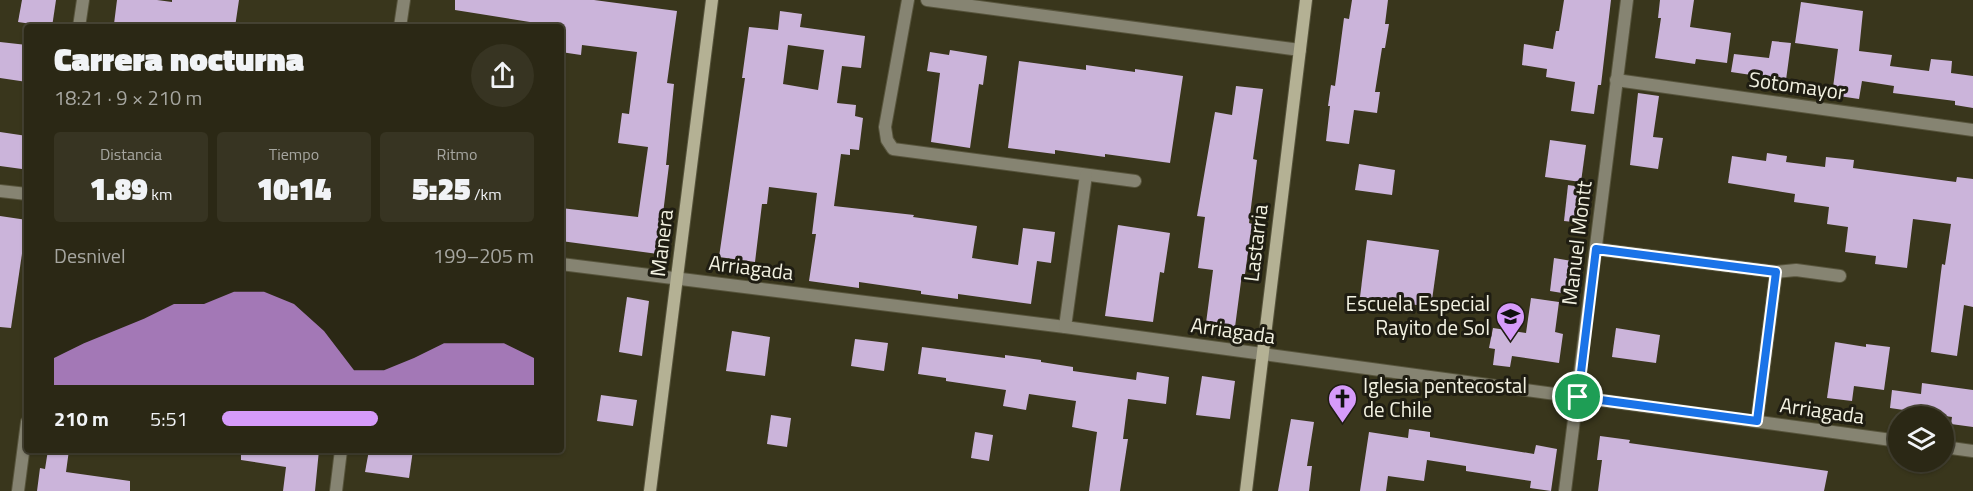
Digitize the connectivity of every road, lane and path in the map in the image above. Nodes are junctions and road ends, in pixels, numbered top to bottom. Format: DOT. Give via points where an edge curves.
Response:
graph roads {
  1 [pos="83,0"];
  2 [pos="404,0"];
  3 [pos="712,0"];
  4 [pos="908,0"];
  5 [pos="927,0"];
  6 [pos="1306,0"];
  7 [pos="1626,0"];
  8 [pos="1011,6"];
  9 [pos="79,24"];
  10 [pos="400,24"];
  11 [pos="1299,50"];
  12 [pos="1616,80"];
  13 [pos="1973,130"];
  14 [pos="1086,175"];
  15 [pos="1135,181"];
  16 [pos="0,191"];
  17 [pos="24,194"];
  18 [pos="1596,249"];
  19 [pos="564,264"];
  20 [pos="1776,272"];
  21 [pos="1840,276"];
  22 [pos="677,278"];
  23 [pos="1065,327"];
  24 [pos="1262,355"];
  25 [pos="1578,397"];
  26 [pos="1757,421"];
  27 [pos="1888,439"];
  28 [pos="24,445"];
  29 [pos="1954,448"];
  30 [pos="1973,451"];
  31 [pos="341,453"];
  32 [pos="18,491"];
  33 [pos="336,491"];
  34 [pos="650,491"];
  35 [pos="1246,491"];
  36 [pos="1565,491"];
  1 -- 9 [label="street"];
  2 -- 10 [label="street"];
  3 -- 22 [label="main road, Manera"];
  4 -- 14 [label="street" via="885,127 893,149"];
  5 -- 8 [label="street"];
  6 -- 11 [label="main road, Lastarria"];
  7 -- 12 [label="street, Manuel Montt"];
  8 -- 11 [label="street"];
  11 -- 24 [label="main road, Lastarria"];
  12 -- 13 [label="street, Sotomayor"];
  12 -- 18 [label="street, Manuel Montt"];
  14 -- 15 [label="street"];
  14 -- 23 [label="street"];
  16 -- 17 [label="street"];
  18 -- 20 [label="street"];
  18 -- 25 [label="street, Manuel Montt"];
  19 -- 22 [label="street, Arriagada"];
  20 -- 21 [label="street" via="1796,270"];
  20 -- 26 [label="street"];
  22 -- 23 [label="street, Arriagada"];
  22 -- 34 [label="main road, Manera"];
  23 -- 24 [label="street, Arriagada"];
  24 -- 25 [label="street, Arriagada"];
  24 -- 35 [label="main road, Lastarria"];
  25 -- 26 [label="street, Arriagada"];
  25 -- 36 [label="street, Manuel Montt"];
  26 -- 27 [label="street, Arriagada"];
  28 -- 32 [label="street"];
  29 -- 30 [label="street"];
  31 -- 33 [label="street"];
}
